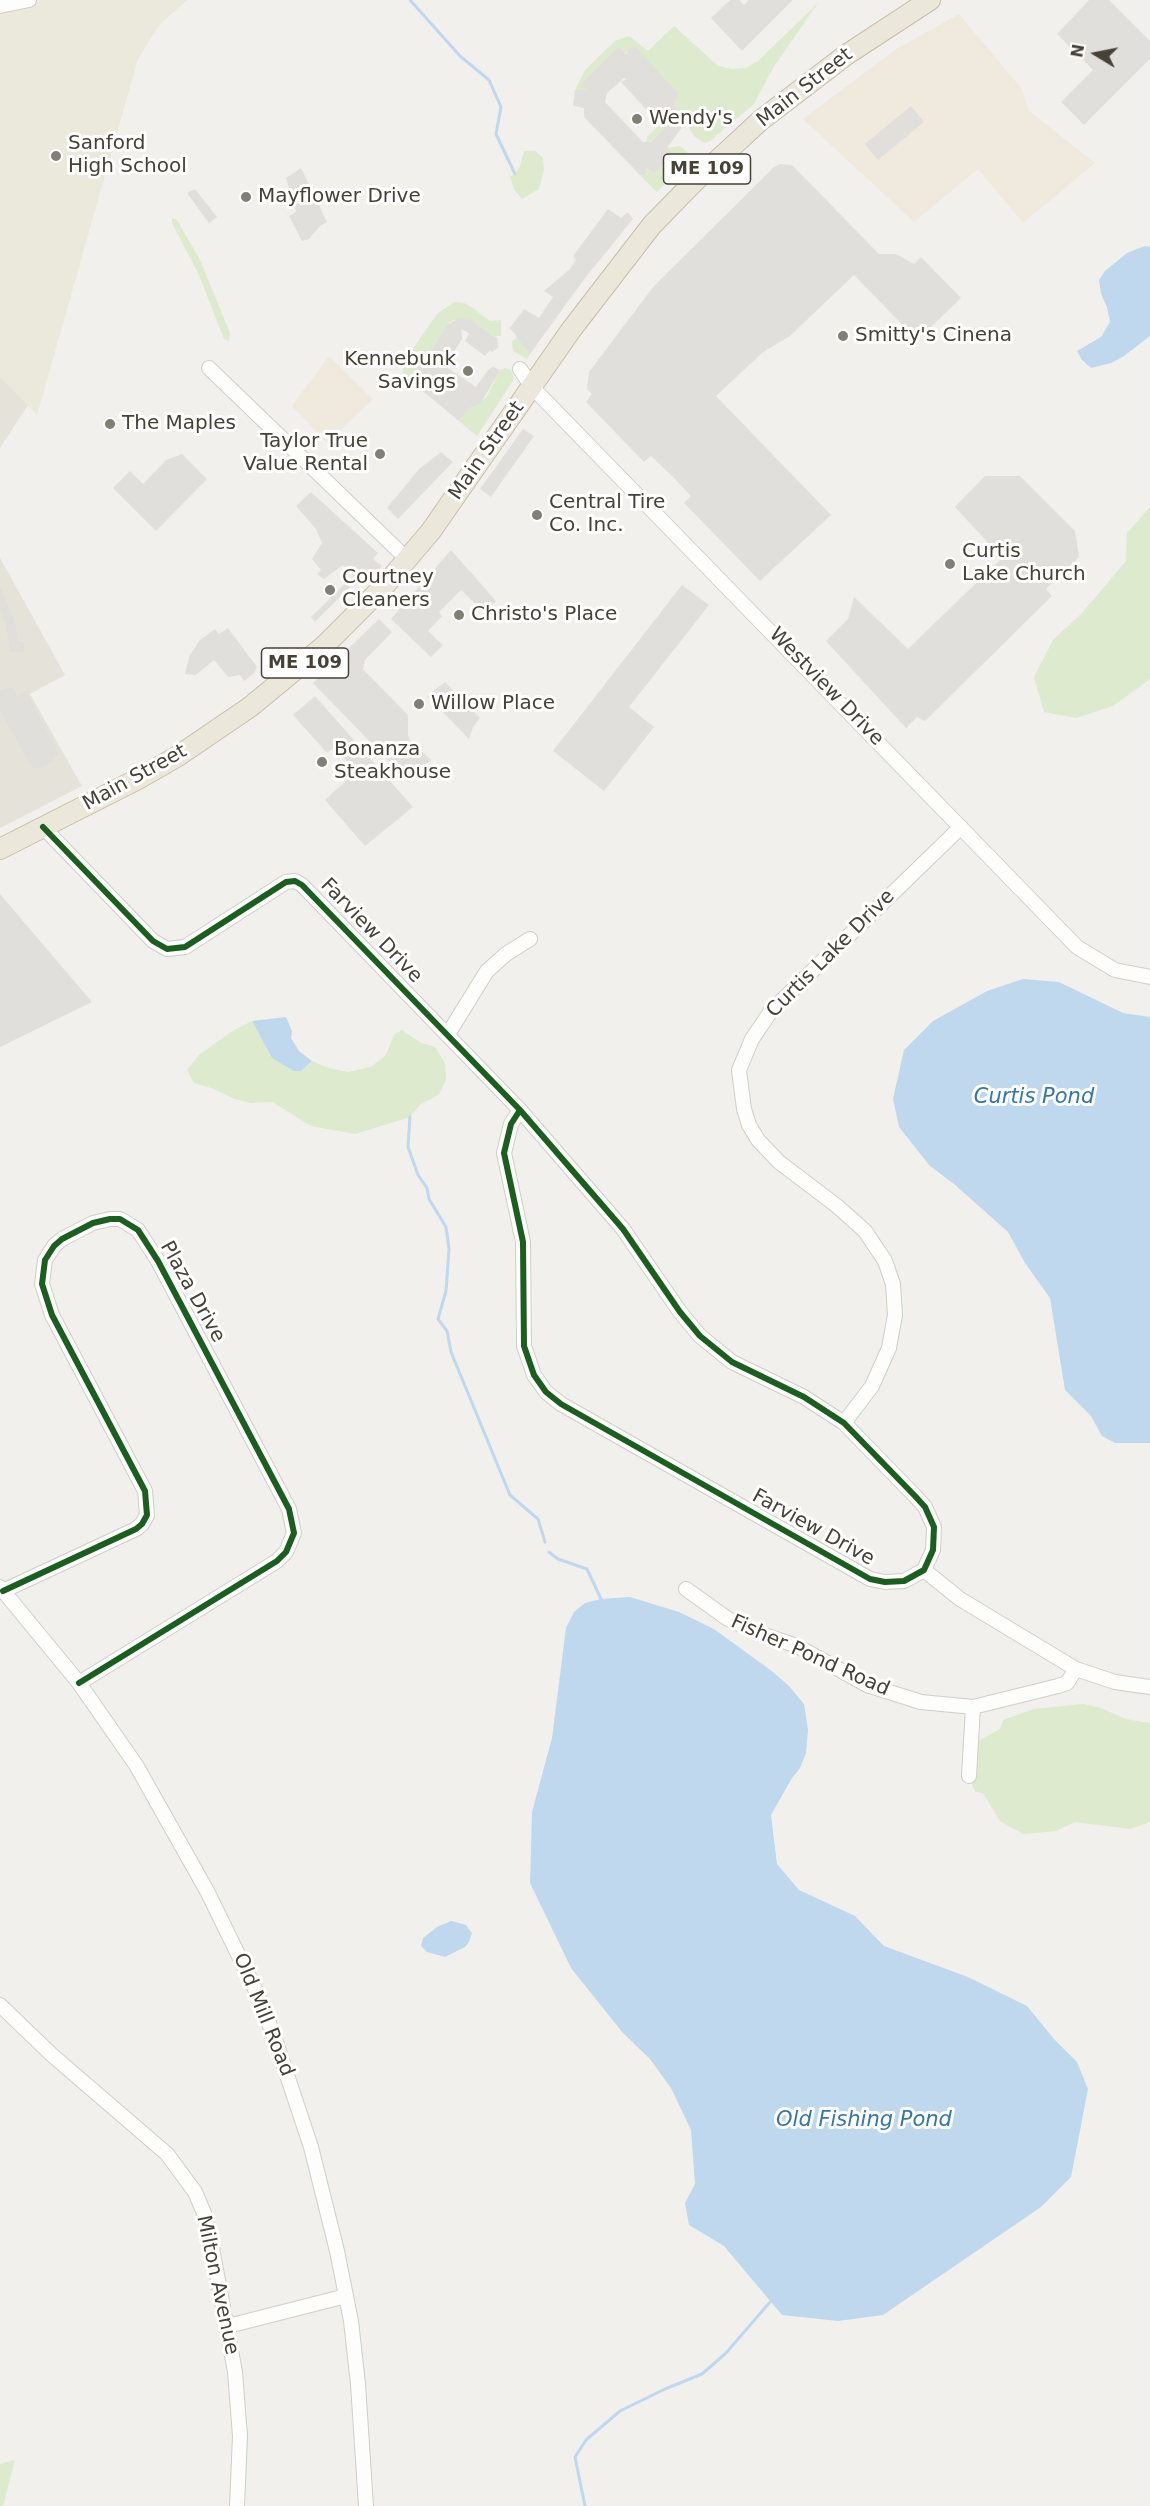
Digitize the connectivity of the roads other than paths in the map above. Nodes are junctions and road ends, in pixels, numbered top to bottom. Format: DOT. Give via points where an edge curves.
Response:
graph roads {
  1 [pos="29,0"];
  2 [pos="930,0"];
  3 [pos="0,6"];
  4 [pos="209,368"];
  5 [pos="520,369"];
  6 [pos="532,387"];
  7 [pos="408,560"];
  8 [pos="961,826"];
  9 [pos="43,827"];
  10 [pos="2,844"];
  11 [pos="530,939"];
  12 [pos="1150,977"];
  13 [pos="448,1034"];
  14 [pos="520,1110"];
  15 [pos="844,1423"];
  16 [pos="924,1570"];
  17 [pos="1,1589"];
  18 [pos="686,1589"];
  19 [pos="1076,1669"];
  20 [pos="79,1683"];
  21 [pos="1150,1688"];
  22 [pos="973,1707"];
  23 [pos="969,1776"];
  24 [pos="0,2005"];
  25 [pos="346,2296"];
  26 [pos="228,2326"];
  27 [pos="237,2506"];
  28 [pos="366,2506"];
  1 -- 3 [label="street"];
  2 -- 6 [label="highway, Main Street / ME 109" via="813,79 695,181 652,225 612,275"];
  4 -- 7 [label="street"];
  5 -- 6 [label="street, Westview Drive"];
  6 -- 7 [label="highway, Main Street / ME 109"];
  6 -- 8 [label="street, Westview Drive"];
  7 -- 9 [label="highway, Main Street / ME 109" via="324,646 250,707 148,773"];
  8 -- 12 [label="street, Westview Drive" via="1077,947 1115,970"];
  8 -- 15 [label="street, Curtis Lake Drive" via="771,1011 752,1039 739,1070 744,1109 758,1140 778,1162 865,1231 879,1250 893,1284 895,1315 889,1348 872,1386"];
  9 -- 10 [label="highway, Main Street / ME 109"];
  9 -- 13 [label="street, Farview Drive" via="153,941 167,949 185,946 286,882 300,883"];
  11 -- 13 [label="street" via="487,971"];
  13 -- 14 [label="street, Farview Drive"];
  14 -- 15 [label="street, Farview Drive" via="623,1229 700,1336 732,1362 804,1397"];
  14 -- 16 [label="street, Farview Drive" via="511,1124 504,1153 523,1242 524,1346 534,1375 548,1394 870,1579 904,1581"];
  15 -- 16 [label="street, Farview Drive" via="915,1496 931,1518 933,1550"];
  16 -- 19 [label="street" via="960,1599"];
  17 -- 20 [label="street, Old Mill Road"];
  17 -- 20 [label="street, Plaza Drive" via="136,1528 147,1515 145,1491 52,1315 42,1284 45,1260 62,1239 93,1223 120,1219 138,1230 158,1261 290,1509 294,1533 286,1552 277,1561"];
  18 -- 22 [label="street, Fisher Pond Road" via="728,1619 797,1646 867,1685 921,1702"];
  19 -- 21 [label="street"];
  19 -- 22 [label="street, Fisher Pond Road" via="1067,1683"];
  20 -- 25 [label="street, Old Mill Road" via="136,1765 242,1958 274,2036 312,2149"];
  22 -- 23 [label="street"];
  24 -- 26 [label="street, Milton Avenue" via="159,2147 189,2181 207,2224"];
  25 -- 26 [label="street"];
  25 -- 28 [label="street, Old Mill Road" via="358,2384"];
  26 -- 27 [label="street, Milton Avenue" via="240,2425"];
}
